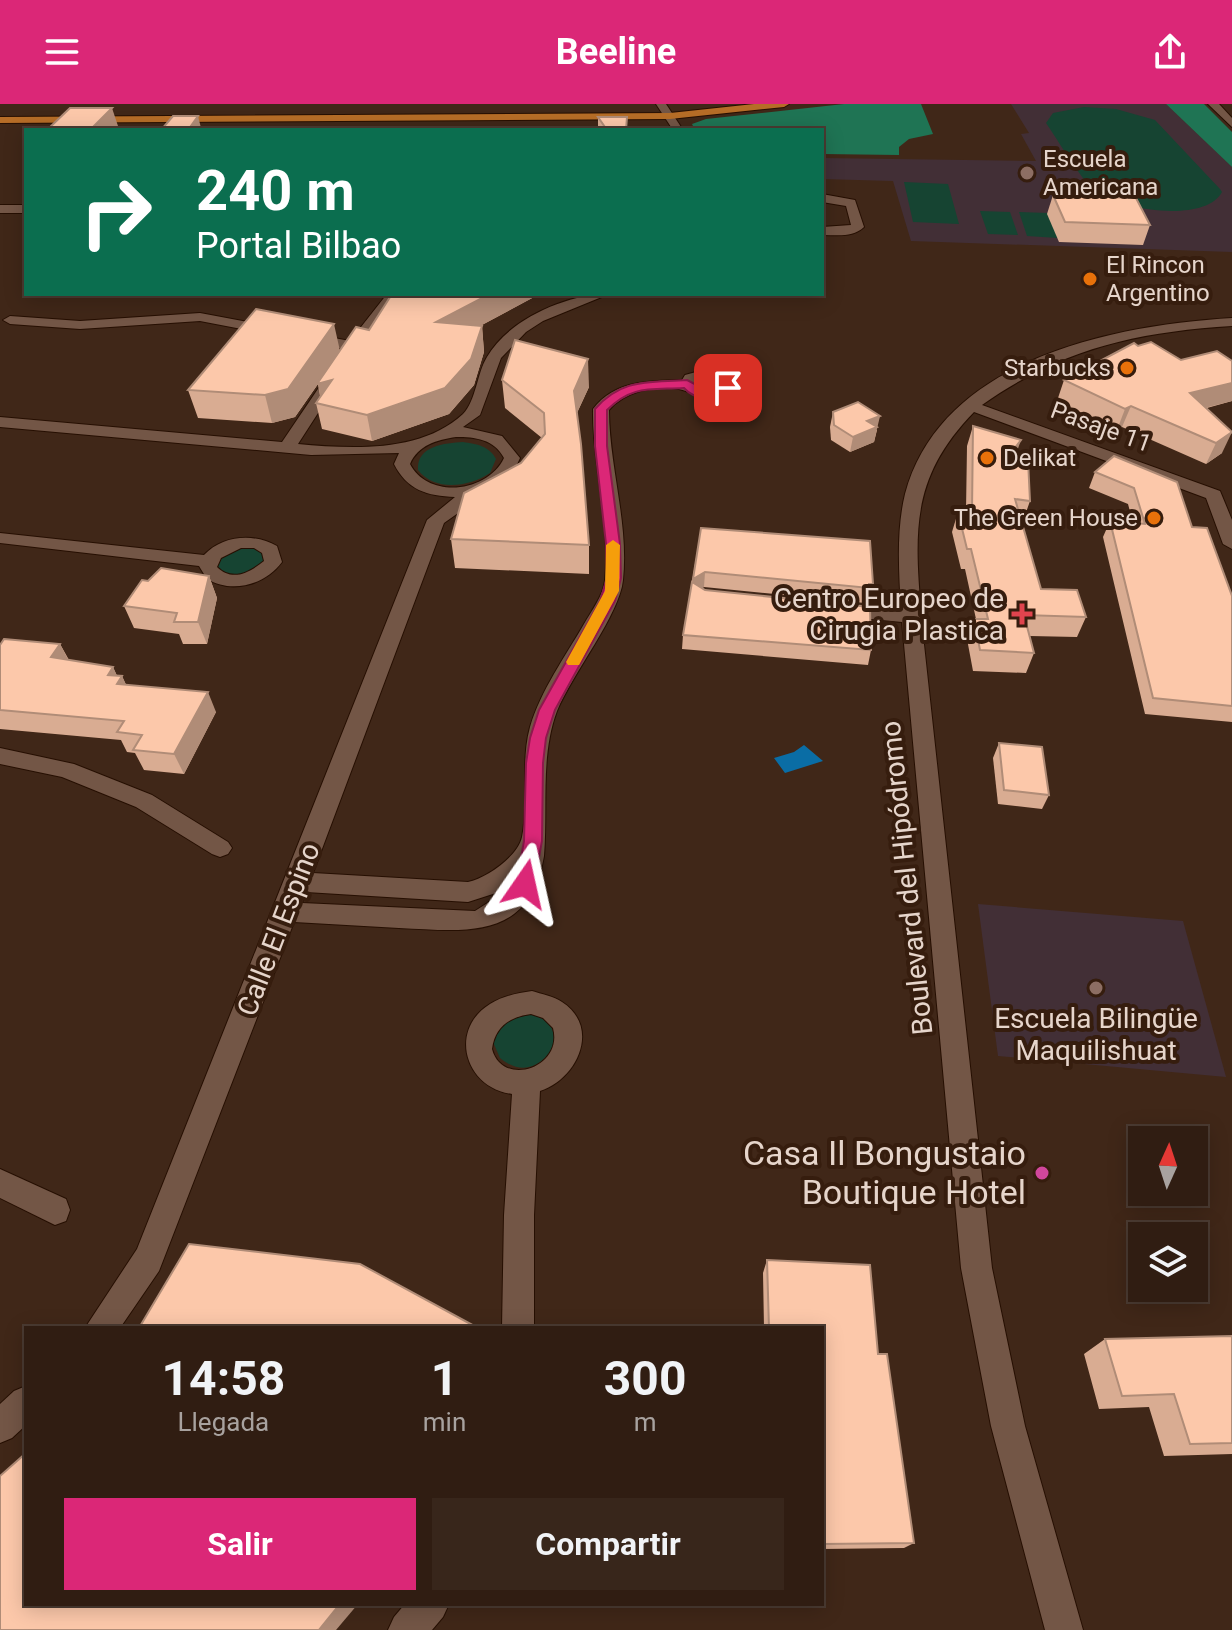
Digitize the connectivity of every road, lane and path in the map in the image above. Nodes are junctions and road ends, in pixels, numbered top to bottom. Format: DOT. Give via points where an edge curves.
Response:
graph roads {
  1 [pos="661,104"];
  2 [pos="784,104"];
  3 [pos="1213,104"];
  4 [pos="670,116"];
  5 [pos="0,120"];
  6 [pos="1232,124"];
  7 [pos="677,128"];
  8 [pos="824,198"];
  9 [pos="0,209"];
  10 [pos="24,209"];
  11 [pos="824,231"];
  12 [pos="392,296"];
  13 [pos="597,296"];
  14 [pos="2,306"];
  15 [pos="5,322"];
  16 [pos="1232,322"];
  17 [pos="354,346"];
  18 [pos="687,384"];
  19 [pos="971,406"];
  20 [pos="472,415"];
  21 [pos="0,422"];
  22 [pos="439,435"];
  23 [pos="496,439"];
  24 [pos="413,447"];
  25 [pos="287,448"];
  26 [pos="311,450"];
  27 [pos="407,475"];
  28 [pos="1232,485"];
  29 [pos="479,488"];
  30 [pos="1214,495"];
  31 [pos="436,520"];
  32 [pos="0,538"];
  33 [pos="1232,544"];
  34 [pos="209,561"];
  35 [pos="823,608"];
  36 [pos="914,617"];
  37 [pos="0,756"];
  38 [pos="533,841"];
  39 [pos="220,848"];
  40 [pos="297,882"];
  41 [pos="415,889"];
  42 [pos="286,912"];
  43 [pos="409,918"];
  44 [pos="527,1082"];
  45 [pos="0,1183"];
  46 [pos="55,1210"];
  47 [pos="102,1326"];
  48 [pos="518,1326"];
  49 [pos="24,1405"];
  50 [pos="0,1426"];
  51 [pos="428,1606"];
  52 [pos="407,1630"];
  53 [pos="1064,1630"];
  1 -- 4 [label="street"];
  2 -- 4 [label="main road"];
  3 -- 6 [label="street"];
  4 -- 5 [label="main road"];
  4 -- 7 [label="street"];
  8 -- 11 [label="street" via="851,203 858,227"];
  9 -- 10 [label="street"];
  12 -- 17 [label="street"];
  13 -- 20 [label="street" via="521,329 494,357"];
  14 -- 15 [label="street" via="17,309 18,315"];
  15 -- 17 [label="street" via="80,325 200,317"];
  16 -- 19 [label="street, Boulevard del Hipódromo" via="1146,331 1079,348 1025,370"];
  17 -- 25 [label="street"];
  18 -- 38 [label="street" via="636,387 618,393 601,409 614,578 542,723 534,763"];
  19 -- 30 [label="street, Pasaje 11"];
  19 -- 36 [label="street, Boulevard del Hipódromo" via="936,444 911,500"];
  20 -- 22 [label="street"];
  20 -- 23 [label="street"];
  21 -- 25 [label="street"];
  22 -- 23 [label="street" via="474,433"];
  22 -- 24 [label="street"];
  23 -- 29 [label="street" via="511,453 510,467"];
  24 -- 26 [label="street"];
  24 -- 27 [label="street" via="405,455"];
  25 -- 26 [label="street"];
  26 -- 27 [label="street"];
  27 -- 29 [label="street" via="438,491"];
  27 -- 31 [label="street"];
  28 -- 30 [label="street"];
  29 -- 31 [label="street"];
  30 -- 33 [label="street"];
  31 -- 40 [label="street, Calle El Espino"];
  32 -- 34 [label="street"];
  35 -- 36 [label="street"];
  36 -- 53 [label="street, Boulevard del Hipódromo" via="928,803 981,1296 1016,1465"];
  37 -- 39 [label="street" via="66,770 144,801"];
  38 -- 41 [label="street" via="511,871 490,886 468,892"];
  38 -- 43 [label="street" via="525,884 495,914 476,921"];
  40 -- 41 [label="street"];
  40 -- 42 [label="street, Calle El Espino"];
  41 -- 43 [label="street"];
  42 -- 43 [label="street"];
  42 -- 47 [label="street, Calle El Espino" via="148,1260"];
  44 -- 48 [label="street"];
  45 -- 46 [label="street"];
  49 -- 50 [label="street"];
  51 -- 52 [label="street"];
}
